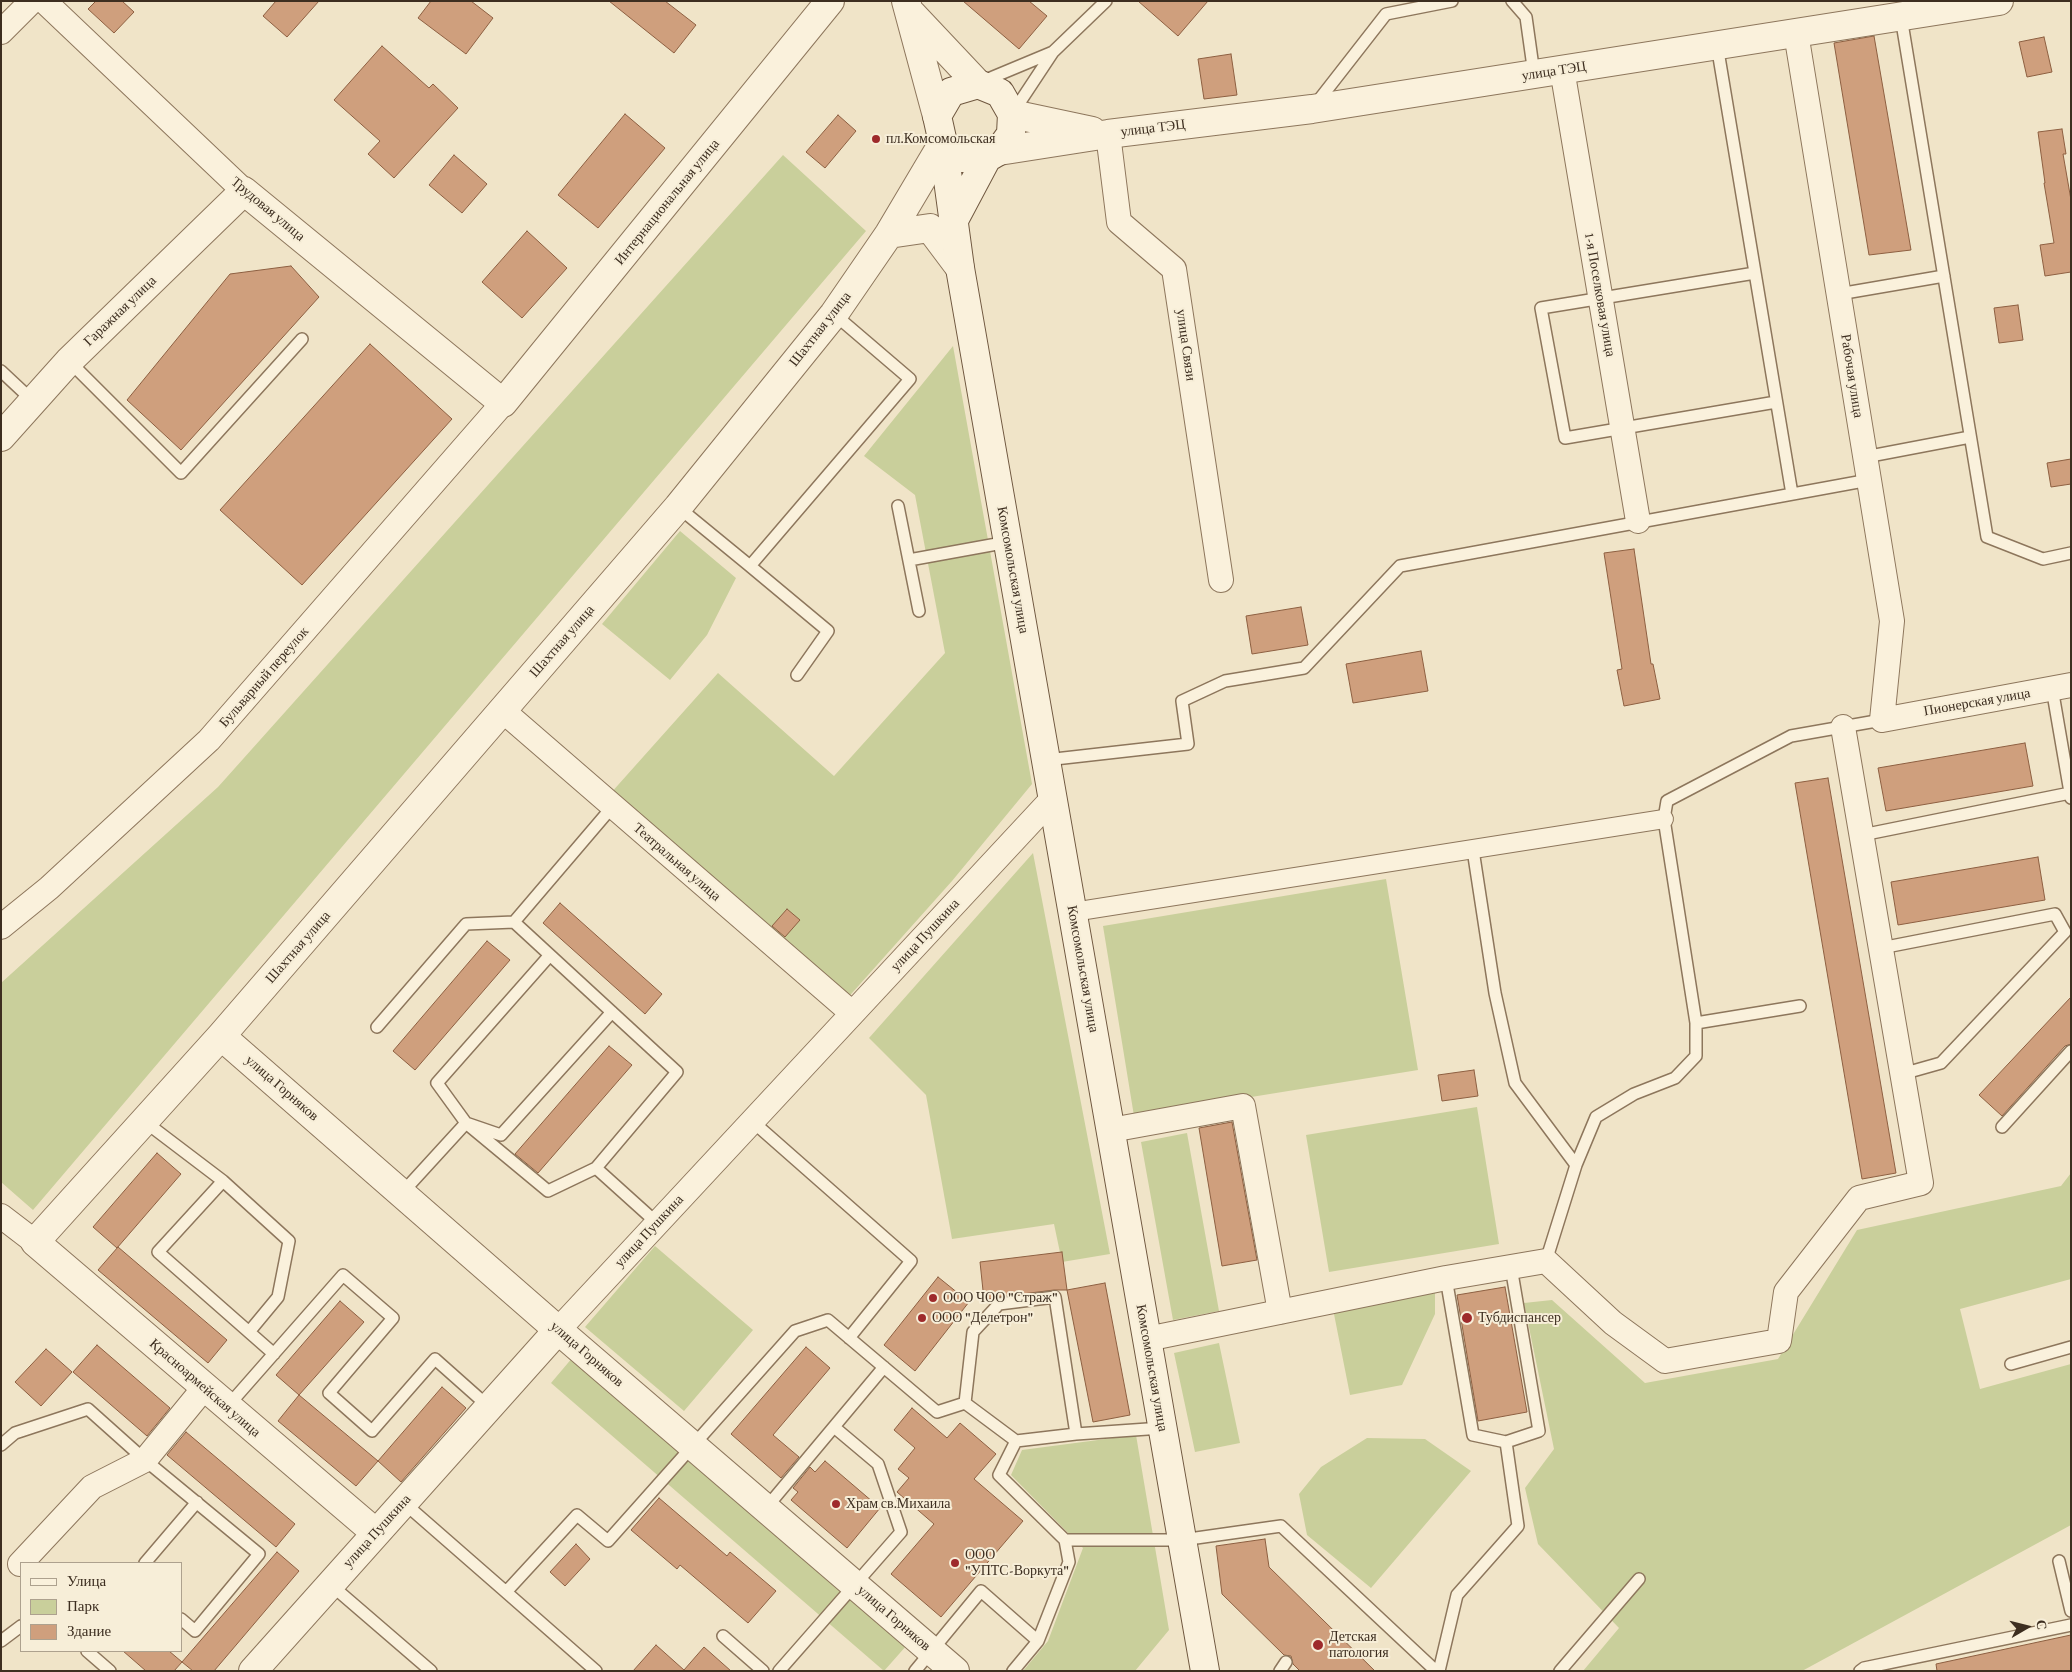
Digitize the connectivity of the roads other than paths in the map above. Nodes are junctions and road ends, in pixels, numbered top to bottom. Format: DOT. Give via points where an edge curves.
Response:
graph roads {
  1 [pos="32,1"];
  2 [pos="44,1"];
  3 [pos="830,1"];
  4 [pos="1106,1"];
  5 [pos="1452,1"];
  6 [pos="1512,1"];
  7 [pos="1999,1"];
  8 [pos="907,6"];
  9 [pos="1900,17"];
  10 [pos="1,32"];
  11 [pos="1796,33"];
  12 [pos="1718,46"];
  13 [pos="1054,52"];
  14 [pos="1562,70"];
  15 [pos="1534,74"];
  16 [pos="978,84"];
  17 [pos="1312,109"];
  18 [pos="1012,114"];
  19 [pos="937,116"];
  20 [pos="1108,134"];
  21 [pos="943,143"];
  22 [pos="993,155"];
  23 [pos="244,191"];
  24 [pos="953,222"];
  25 [pos="889,234"];
  26 [pos="960,268"];
  27 [pos="1755,273"];
  28 [pos="1944,276"];
  29 [pos="1839,294"];
  30 [pos="1600,298"];
  31 [pos="834,314"];
  32 [pos="302,339"];
  33 [pos="69,361"];
  34 [pos="1,371"];
  35 [pos="33,401"];
  36 [pos="1776,402"];
  37 [pos="503,403"];
  38 [pos="1622,428"];
  39 [pos="1,436"];
  40 [pos="1970,437"];
  41 [pos="1865,457"];
  42 [pos="1869,480"];
  43 [pos="1792,494"];
  44 [pos="898,506"];
  45 [pos="678,507"];
  46 [pos="1638,521"];
  47 [pos="1008,542"];
  48 [pos="2071,553"];
  49 [pos="909,560"];
  50 [pos="750,566"];
  51 [pos="1221,580"];
  52 [pos="919,611"];
  53 [pos="797,675"];
  54 [pos="2061,686"];
  55 [pos="502,710"];
  56 [pos="1882,720"];
  57 [pos="1843,727"];
  58 [pos="1046,760"];
  59 [pos="2070,796"];
  60 [pos="1053,798"];
  61 [pos="613,806"];
  62 [pos="1664,819"];
  63 [pos="1862,835"];
  64 [pos="1473,850"];
  65 [pos="1073,912"];
  66 [pos="514,922"];
  67 [pos="1,928"];
  68 [pos="1881,948"];
  69 [pos="550,955"];
  70 [pos="1800,1006"];
  71 [pos="612,1012"];
  72 [pos="852,1013"];
  73 [pos="1696,1023"];
  74 [pos="376,1027"];
  75 [pos="221,1036"];
  76 [pos="2071,1051"];
  77 [pos="1902,1074"];
  78 [pos="144,1121"];
  79 [pos="752,1122"];
  80 [pos="466,1123"];
  81 [pos="2002,1128"];
  82 [pos="1111,1130"];
  83 [pos="1576,1166"];
  84 [pos="596,1168"];
  85 [pos="222,1181"];
  86 [pos="402,1193"];
  87 [pos="1,1216"];
  88 [pos="657,1223"];
  89 [pos="35,1242"];
  90 [pos="1546,1261"];
  91 [pos="1511,1267"];
  92 [pos="1446,1278"];
  93 [pos="1280,1312"];
  94 [pos="558,1330"];
  95 [pos="249,1332"];
  96 [pos="849,1338"];
  97 [pos="1147,1340"];
  98 [pos="2071,1347"];
  99 [pos="274,1354"];
  100 [pos="2011,1364"];
  101 [pos="884,1367"];
  102 [pos="204,1388"];
  103 [pos="965,1403"];
  104 [pos="227,1407"];
  105 [pos="488,1407"];
  106 [pos="834,1427"];
  107 [pos="1163,1428"];
  108 [pos="1076,1434"];
  109 [pos="1016,1441"];
  110 [pos="1506,1442"];
  111 [pos="1,1445"];
  112 [pos="693,1446"];
  113 [pos="145,1460"];
  114 [pos="197,1502"];
  115 [pos="403,1502"];
  116 [pos="766,1508"];
  117 [pos="376,1533"];
  118 [pos="1065,1540"];
  119 [pos="1182,1540"];
  120 [pos="2059,1561"];
  121 [pos="22,1562"];
  122 [pos="146,1562"];
  123 [pos="1639,1579"];
  124 [pos="330,1584"];
  125 [pos="855,1585"];
  126 [pos="506,1592"];
  127 [pos="2071,1611"];
  128 [pos="182,1620"];
  129 [pos="2071,1625"];
  130 [pos="20,1627"];
  131 [pos="723,1636"];
  132 [pos="1,1641"];
  133 [pos="1038,1641"];
  134 [pos="88,1652"];
  135 [pos="924,1661"];
  136 [pos="110,1671"];
  137 [pos="253,1671"];
  138 [pos="431,1671"];
  139 [pos="596,1671"];
  140 [pos="763,1671"];
  141 [pos="779,1671"];
  142 [pos="955,1671"];
  143 [pos="1013,1671"];
  144 [pos="1205,1671"];
  145 [pos="1437,1671"];
  146 [pos="1560,1671"];
  147 [pos="1860,1671"];
  1 -- 10 [label="street"];
  2 -- 23 [label="street, Трудовая улица"];
  3 -- 37 [label="street, Интернациональная улица"];
  4 -- 13 [label="lane"];
  5 -- 17 [label="lane" via="1386,14"];
  6 -- 15 [label="lane" via="1526,17"];
  7 -- 9 [label="street, улица ТЭЦ"];
  8 -- 16 [label="street"];
  8 -- 19 [label="street"];
  9 -- 11 [label="street, улица ТЭЦ"];
  9 -- 28 [label="lane"];
  11 -- 12 [label="street, улица ТЭЦ"];
  11 -- 29 [label="street, Рабочая улица"];
  12 -- 14 [label="street, улица ТЭЦ"];
  12 -- 27 [label="lane"];
  13 -- 16 [label="lane"];
  13 -- 18 [label="lane"];
  14 -- 15 [label="street, улица ТЭЦ"];
  14 -- 30 [label="street, 1-я Поселковая улица"];
  15 -- 17 [label="street, улица ТЭЦ"];
  16 -- 18 [label="street" via="1000,93"];
  16 -- 19 [label="street" via="951,92"];
  17 -- 20 [label="street, улица ТЭЦ"];
  18 -- 20 [label="street"];
  18 -- 22 [label="street" via="1011,134"];
  19 -- 21 [label="street"];
  20 -- 22 [label="street, улица ТЭЦ"];
  20 -- 51 [label="street, улица Связи" via="1120,222 1174,268"];
  21 -- 22 [label="street" via="962,158"];
  21 -- 24 [label="street, Комсомольская улица"];
  21 -- 25 [label="street, Шахтная улица"];
  22 -- 24 [label="street"];
  23 -- 33 [label="street, Гаражная улица"];
  23 -- 37 [label="street, Трудовая улица"];
  24 -- 26 [label="street, Комсомольская улица"];
  25 -- 26 [label="street" via="930,228"];
  25 -- 31 [label="street, Шахтная улица"];
  26 -- 47 [label="street, Комсомольская улица"];
  27 -- 30 [label="lane"];
  27 -- 36 [label="lane"];
  28 -- 29 [label="lane"];
  28 -- 40 [label="lane"];
  29 -- 41 [label="street, Рабочая улица"];
  30 -- 38 [label="street, 1-я Поселковая улица"];
  30 -- 38 [label="lane" via="1540,308 1566,438"];
  31 -- 45 [label="street, Шахтная улица"];
  31 -- 50 [label="lane" via="910,379"];
  32 -- 33 [label="lane" via="180,474"];
  33 -- 35 [label="street, Гаражная улица"];
  34 -- 35 [label="lane"];
  35 -- 39 [label="street, Гаражная улица"];
  36 -- 38 [label="lane"];
  36 -- 43 [label="lane"];
  37 -- 67 [label="street, Бульварный переулок" via="209,740 49,888"];
  38 -- 46 [label="street, 1-я Поселковая улица"];
  40 -- 41 [label="lane"];
  40 -- 48 [label="lane" via="1987,537 2044,559"];
  41 -- 42 [label="street, Рабочая улица"];
  42 -- 43 [label="lane"];
  42 -- 56 [label="street, Рабочая улица" via="1892,621"];
  43 -- 46 [label="lane"];
  44 -- 49 [label="lane"];
  45 -- 50 [label="lane"];
  45 -- 55 [label="street, Шахтная улица"];
  46 -- 58 [label="lane" via="1400,566 1304,668 1226,681 1182,702 1188,744"];
  47 -- 49 [label="lane"];
  47 -- 58 [label="street, Комсомольская улица"];
  49 -- 52 [label="lane"];
  50 -- 53 [label="lane" via="828,631"];
  54 -- 56 [label="street, Пионерская улица"];
  54 -- 59 [label="lane"];
  55 -- 61 [label="street, Театральная улица"];
  55 -- 75 [label="street, Шахтная улица"];
  56 -- 57 [label="lane"];
  57 -- 62 [label="lane" via="1791,736 1667,801"];
  57 -- 63 [label="street"];
  58 -- 60 [label="street, Комсомольская улица"];
  59 -- 63 [label="lane"];
  60 -- 65 [label="street, Комсомольская улица"];
  60 -- 72 [label="street, улица Пушкина"];
  61 -- 66 [label="lane"];
  61 -- 72 [label="street, Театральная улица"];
  62 -- 64 [label="street"];
  62 -- 73 [label="lane"];
  63 -- 68 [label="street"];
  64 -- 65 [label="street"];
  64 -- 83 [label="lane" via="1495,993 1515,1083"];
  65 -- 82 [label="street, Комсомольская улица"];
  66 -- 69 [label="lane"];
  66 -- 74 [label="lane" via="466,924"];
  68 -- 77 [label="street"];
  68 -- 77 [label="lane" via="2055,914 2065,932 1941,1063"];
  69 -- 71 [label="lane"];
  69 -- 80 [label="lane" via="436,1083"];
  70 -- 73 [label="lane"];
  71 -- 80 [label="lane" via="501,1135"];
  71 -- 84 [label="lane" via="677,1072"];
  72 -- 79 [label="street, улица Пушкина"];
  73 -- 83 [label="lane" via="1696,1056 1675,1078 1634,1094 1596,1117"];
  75 -- 78 [label="street, Шахтная улица"];
  75 -- 86 [label="street, улица Горняков"];
  76 -- 81 [label="lane"];
  77 -- 90 [label="street" via="1921,1183 1859,1198 1786,1292 1779,1341 1665,1361 1613,1323"];
  78 -- 85 [label="lane"];
  78 -- 89 [label="street, Шахтная улица"];
  79 -- 88 [label="street, улица Пушкина"];
  79 -- 96 [label="lane" via="911,1261"];
  80 -- 84 [label="lane" via="548,1191"];
  80 -- 86 [label="lane"];
  82 -- 93 [label="street" via="1243,1106"];
  82 -- 97 [label="street, Комсомольская улица"];
  83 -- 90 [label="lane"];
  84 -- 88 [label="lane"];
  85 -- 95 [label="lane" via="289,1241 278,1297"];
  85 -- 95 [label="lane" via="158,1252"];
  86 -- 94 [label="street, улица Горняков"];
  87 -- 89 [label="street"];
  88 -- 94 [label="street, улица Пушкина"];
  89 -- 102 [label="street, Красноармейская улица"];
  90 -- 91 [label="street"];
  91 -- 92 [label="street"];
  91 -- 110 [label="lane" via="1539,1431"];
  92 -- 93 [label="street"];
  92 -- 110 [label="lane" via="1473,1435"];
  93 -- 97 [label="street"];
  94 -- 105 [label="street, улица Пушкина"];
  94 -- 112 [label="street, улица Горняков"];
  95 -- 99 [label="lane"];
  96 -- 101 [label="lane"];
  96 -- 112 [label="lane" via="828,1320 796,1330"];
  97 -- 107 [label="street, Комсомольская улица"];
  98 -- 100 [label="lane"];
  99 -- 104 [label="lane"];
  99 -- 105 [label="lane" via="343,1275 393,1318 329,1393 372,1431 435,1359"];
  101 -- 103 [label="lane" via="937,1412"];
  101 -- 106 [label="lane"];
  102 -- 104 [label="street, Красноармейская улица"];
  102 -- 113 [label="street"];
  103 -- 108 [label="lane" via="973,1332 999,1304 1055,1297"];
  103 -- 109 [label="lane"];
  104 -- 117 [label="street, Красноармейская улица"];
  105 -- 115 [label="street, улица Пушкина"];
  106 -- 116 [label="lane"];
  106 -- 125 [label="lane" via="878,1464 901,1532"];
  107 -- 108 [label="lane"];
  107 -- 119 [label="street, Комсомольская улица"];
  108 -- 109 [label="lane"];
  109 -- 118 [label="lane" via="1000,1475"];
  110 -- 145 [label="lane" via="1518,1526 1457,1595"];
  111 -- 113 [label="lane" via="15,1433 88,1410"];
  112 -- 116 [label="street, улица Горняков"];
  112 -- 126 [label="lane" via="608,1541 578,1515"];
  113 -- 114 [label="lane"];
  113 -- 121 [label="street" via="92,1487"];
  114 -- 122 [label="lane"];
  114 -- 128 [label="lane" via="259,1554 195,1631"];
  115 -- 117 [label="street, улица Пушкина"];
  115 -- 126 [label="lane"];
  116 -- 125 [label="street, улица Горняков"];
  117 -- 124 [label="street, улица Пушкина"];
  118 -- 119 [label="lane"];
  118 -- 133 [label="lane" via="1069,1562"];
  119 -- 144 [label="street, Комсомольская улица"];
  119 -- 145 [label="lane" via="1281,1526"];
  120 -- 127 [label="lane"];
  123 -- 146 [label="lane"];
  124 -- 137 [label="street, улица Пушкина"];
  124 -- 138 [label="lane"];
  125 -- 135 [label="street, улица Горняков"];
  125 -- 141 [label="lane"];
  126 -- 139 [label="lane"];
  129 -- 147 [label="lane"];
  130 -- 132 [label="lane"];
  131 -- 140 [label="lane"];
  133 -- 135 [label="lane" via="981,1591"];
  133 -- 143 [label="lane"];
  134 -- 136 [label="lane"];
  135 -- 142 [label="street, улица Горняков"];
}
